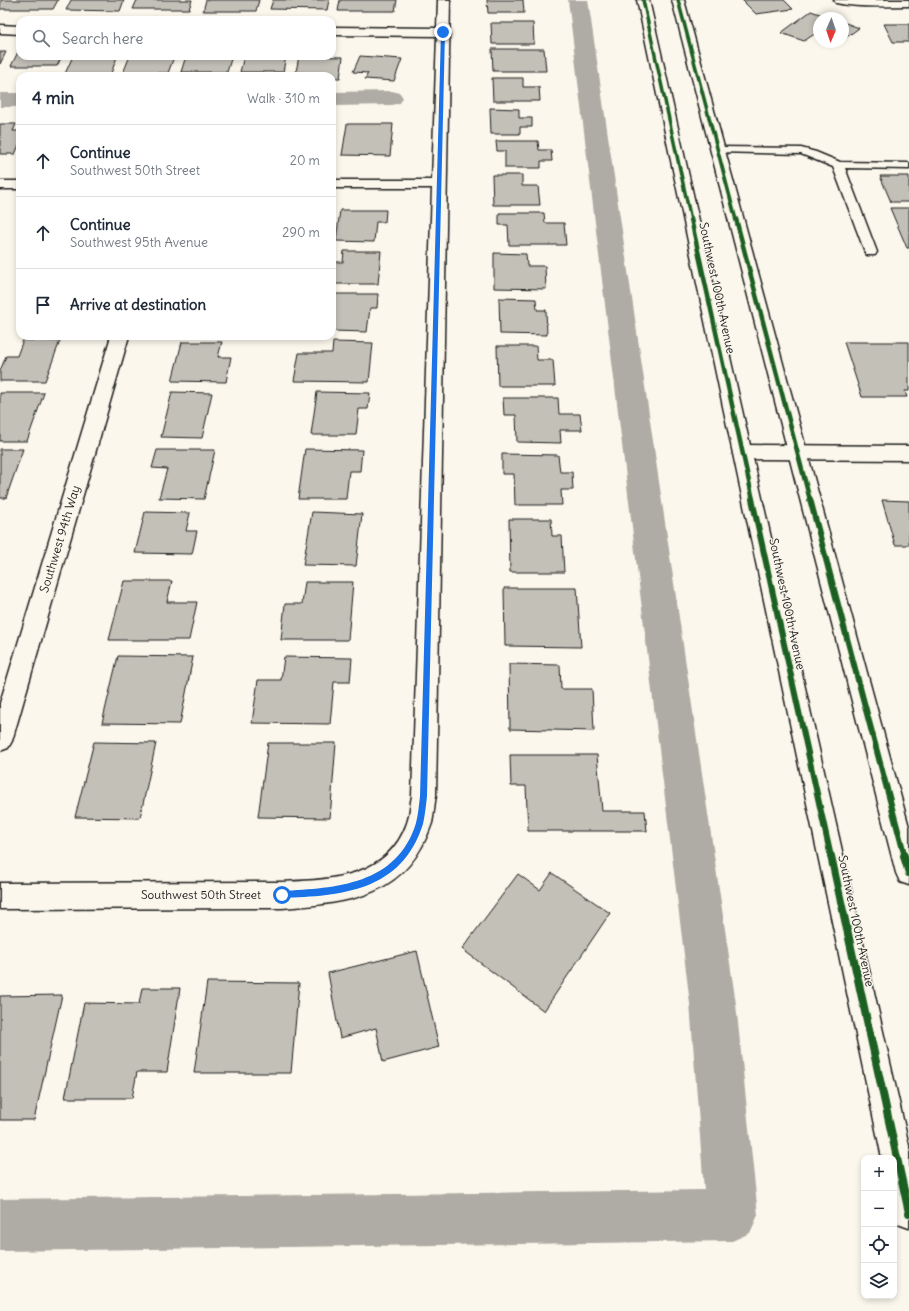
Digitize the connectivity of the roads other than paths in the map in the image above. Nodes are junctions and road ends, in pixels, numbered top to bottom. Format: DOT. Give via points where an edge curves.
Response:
graph roads {
  1 [pos="444,0"];
  2 [pos="643,0"];
  3 [pos="678,0"];
  4 [pos="840,0"];
  5 [pos="909,2"];
  6 [pos="0,30"];
  7 [pos="16,30"];
  8 [pos="336,31"];
  9 [pos="443,32"];
  10 [pos="718,150"];
  11 [pos="838,165"];
  12 [pos="909,166"];
  13 [pos="336,184"];
  14 [pos="439,184"];
  15 [pos="16,185"];
  16 [pos="0,186"];
  17 [pos="870,252"];
  18 [pos="119,340"];
  19 [pos="742,452"];
  20 [pos="798,452"];
  21 [pos="909,453"];
  22 [pos="0,741"];
  23 [pos="909,873"];
  24 [pos="0,896"];
  25 [pos="909,1213"];
  1 -- 9 [label="main road, Southwest 50th Street"];
  2 -- 19 [label="main road, Southwest 100th Avenue"];
  3 -- 10 [label="main road"];
  4 -- 5 [label="main road"];
  6 -- 7 [label="main road"];
  8 -- 9 [label="main road"];
  9 -- 14 [label="main road, Southwest 50th Street"];
  10 -- 11 [label="lane" via="802,151"];
  10 -- 20 [label="main road"];
  11 -- 12 [label="lane"];
  11 -- 17 [label="lane"];
  13 -- 14 [label="main road"];
  14 -- 24 [label="main road, Southwest 50th Street" via="424,796 412,842 395,865 374,879 355,887 322,893"];
  15 -- 16 [label="main road"];
  18 -- 22 [label="main road, Southwest 94th Way"];
  19 -- 20 [label="main road"];
  19 -- 25 [label="main road, Southwest 100th Avenue"];
  20 -- 21 [label="main road"];
  20 -- 23 [label="main road"];
}
